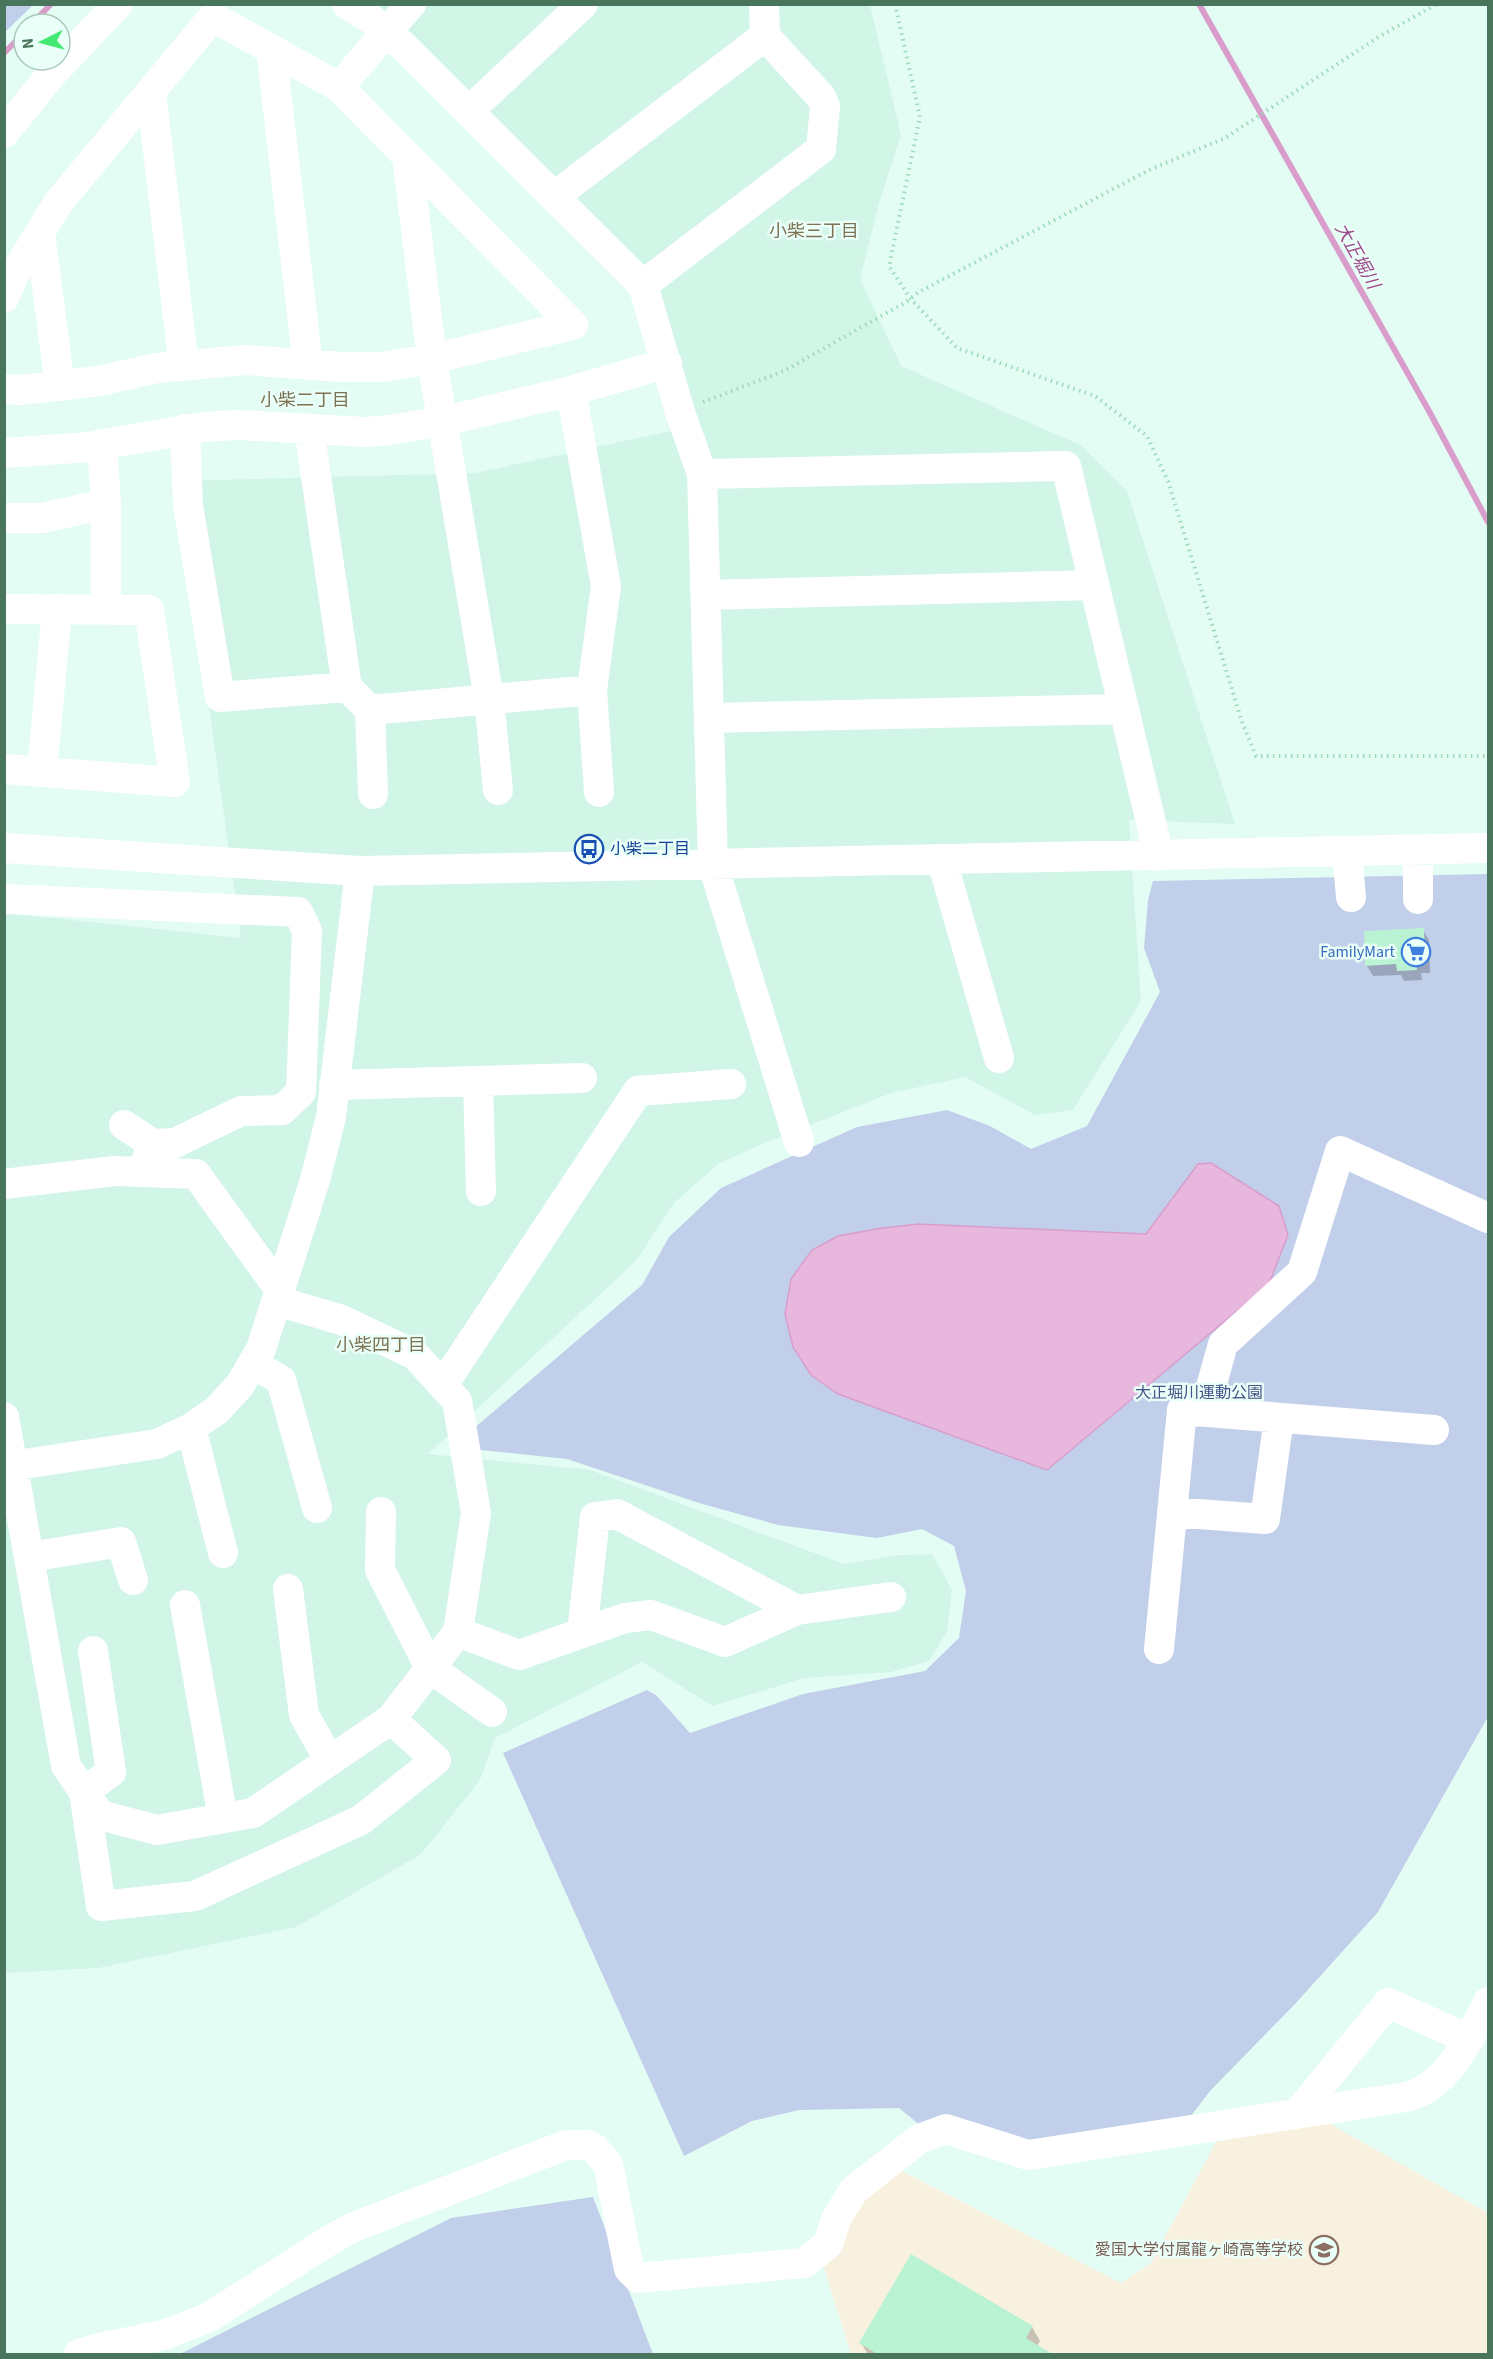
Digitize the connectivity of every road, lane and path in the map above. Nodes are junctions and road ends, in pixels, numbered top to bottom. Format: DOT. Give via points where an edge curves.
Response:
graph roads {
  1 [pos="118,4"];
  2 [pos="347,4"];
  3 [pos="411,4"];
  4 [pos="583,4"];
  5 [pos="764,4"];
  6 [pos="895,4"];
  7 [pos="1437,4"];
  8 [pos="387,32"];
  9 [pos="765,36"];
  10 [pos="271,50"];
  11 [pos="339,87"];
  12 [pos="151,93"];
  13 [pos="470,110"];
  14 [pos="4,133"];
  15 [pos="407,156"];
  16 [pos="555,196"];
  17 [pos="39,233"];
  18 [pos="643,285"];
  19 [pos="4,298"];
  20 [pos="910,298"];
  21 [pos="432,358"];
  22 [pos="667,363"];
  23 [pos="308,365"];
  24 [pos="184,366"];
  25 [pos="60,386"];
  26 [pos="4,389"];
  27 [pos="571,391"];
  28 [pos="680,412"];
  29 [pos="444,421"];
  30 [pos="185,429"];
  31 [pos="309,429"];
  32 [pos="102,444"];
  33 [pos="4,453"];
  34 [pos="702,474"];
  35 [pos="106,504"];
  36 [pos="4,518"];
  37 [pos="1094,585"];
  38 [pos="706,596"];
  39 [pos="4,609"];
  40 [pos="57,609"];
  41 [pos="106,610"];
  42 [pos="347,687"];
  43 [pos="592,690"];
  44 [pos="489,699"];
  45 [pos="1124,709"];
  46 [pos="369,710"];
  47 [pos="709,718"];
  48 [pos="1488,756"];
  49 [pos="4,769"];
  50 [pos="42,772"];
  51 [pos="498,790"];
  52 [pos="599,792"];
  53 [pos="373,794"];
  54 [pos="4,848"];
  55 [pos="1488,848"];
  56 [pos="1418,850"];
  57 [pos="1347,852"];
  58 [pos="1159,856"];
  59 [pos="942,861"];
  60 [pos="713,865"];
  61 [pos="360,871"];
  62 [pos="1351,897"];
  63 [pos="4,899"];
  64 [pos="1418,899"];
  65 [pos="999,1058"];
  66 [pos="582,1078"];
  67 [pos="478,1081"];
  68 [pos="730,1084"];
  69 [pos="334,1085"];
  70 [pos="124,1125"];
  71 [pos="799,1142"];
  72 [pos="153,1144"];
  73 [pos="142,1172"];
  74 [pos="4,1184"];
  75 [pos="481,1191"];
  76 [pos="1488,1218"];
  77 [pos="278,1295"];
  78 [pos="253,1364"];
  79 [pos="443,1385"];
  80 [pos="1204,1412"];
  81 [pos="4,1417"];
  82 [pos="1279,1418"];
  83 [pos="191,1428"];
  84 [pos="1434,1430"];
  85 [pos="9,1466"];
  86 [pos="316,1508"];
  87 [pos="381,1512"];
  88 [pos="1172,1512"];
  89 [pos="223,1553"];
  90 [pos="30,1557"];
  91 [pos="133,1580"];
  92 [pos="288,1590"];
  93 [pos="891,1597"];
  94 [pos="185,1605"];
  95 [pos="797,1610"];
  96 [pos="458,1632"];
  97 [pos="582,1633"];
  98 [pos="1159,1649"];
  99 [pos="93,1651"];
  100 [pos="430,1668"];
  101 [pos="492,1712"];
  102 [pos="391,1719"];
  103 [pos="330,1761"];
  104 [pos="84,1792"];
  105 [pos="223,1818"];
  106 [pos="1488,2002"];
  107 [pos="1469,2039"];
  108 [pos="1297,2114"];
  109 [pos="79,2355"];
  1 -- 14 [label="street" via="50,76"];
  2 -- 8 [label="street"];
  3 -- 8 [label="street"];
  4 -- 13 [label="street"];
  5 -- 9 [label="street"];
  6 -- 20 [label="path" via="920,117 889,266"];
  7 -- 20 [label="path" via="1380,36 1225,138 1149,170"];
  8 -- 11 [label="street"];
  8 -- 13 [label="street"];
  9 -- 16 [label="street"];
  9 -- 18 [label="street" via="821,97 825,106 821,149"];
  10 -- 11 [label="street"];
  10 -- 12 [label="street" via="213,17"];
  10 -- 23 [label="street"];
  11 -- 15 [label="street"];
  12 -- 17 [label="street" via="58,203"];
  12 -- 24 [label="street"];
  13 -- 16 [label="street"];
  15 -- 21 [label="street"];
  15 -- 21 [label="street" via="573,325"];
  16 -- 18 [label="street"];
  17 -- 19 [label="street"];
  17 -- 25 [label="street"];
  18 -- 22 [label="street"];
  20 -- 28 [label="path" via="784,371"];
  20 -- 48 [label="path" via="957,348 1095,396 1148,436 1168,481 1256,756"];
  21 -- 23 [label="street" via="381,367"];
  21 -- 29 [label="street"];
  22 -- 27 [label="street"];
  22 -- 28 [label="street"];
  23 -- 24 [label="street" via="245,360"];
  24 -- 25 [label="street"];
  25 -- 26 [label="street"];
  27 -- 29 [label="street"];
  27 -- 43 [label="street" via="606,586"];
  28 -- 34 [label="street"];
  29 -- 31 [label="street" via="365,432"];
  29 -- 44 [label="street"];
  30 -- 31 [label="street" via="239,425"];
  30 -- 32 [label="street"];
  30 -- 42 [label="street" via="188,505 220,697"];
  31 -- 42 [label="street"];
  32 -- 33 [label="street"];
  32 -- 35 [label="street"];
  34 -- 37 [label="street" via="1066,466"];
  34 -- 38 [label="street"];
  35 -- 36 [label="street" via="42,518"];
  35 -- 41 [label="street"];
  37 -- 38 [label="street"];
  37 -- 45 [label="street"];
  38 -- 47 [label="street"];
  39 -- 40 [label="street"];
  40 -- 41 [label="street"];
  40 -- 50 [label="street"];
  41 -- 50 [label="street" via="149,610 175,782"];
  42 -- 46 [label="street"];
  43 -- 44 [label="street"];
  43 -- 52 [label="street"];
  44 -- 46 [label="street"];
  44 -- 51 [label="street"];
  45 -- 47 [label="street"];
  45 -- 58 [label="street"];
  46 -- 53 [label="street"];
  47 -- 60 [label="street"];
  49 -- 50 [label="street"];
  54 -- 61 [label="street"];
  55 -- 56 [label="street"];
  56 -- 57 [label="street"];
  56 -- 64 [label="street"];
  57 -- 58 [label="street"];
  57 -- 62 [label="street"];
  58 -- 59 [label="street"];
  59 -- 60 [label="street"];
  59 -- 65 [label="street"];
  60 -- 61 [label="street"];
  60 -- 71 [label="street"];
  61 -- 69 [label="street"];
  63 -- 72 [label="street" via="298,912 307,931 301,1092 282,1110 241,1111 175,1143"];
  66 -- 67 [label="street"];
  67 -- 69 [label="street"];
  67 -- 75 [label="street"];
  68 -- 79 [label="street" via="639,1091"];
  69 -- 77 [label="street" via="331,1117 315,1180"];
  70 -- 72 [label="street"];
  72 -- 73 [label="street"];
  73 -- 74 [label="street" via="114,1171"];
  73 -- 77 [label="street" via="196,1174"];
  76 -- 80 [label="street" via="1340,1151 1302,1272 1223,1344"];
  77 -- 78 [label="street"];
  77 -- 79 [label="street" via="415,1355"];
  78 -- 83 [label="street" via="217,1410"];
  78 -- 86 [label="street" via="281,1380"];
  79 -- 96 [label="street" via="457,1401 476,1513"];
  80 -- 82 [label="street"];
  80 -- 88 [label="street" via="1182,1410"];
  81 -- 85 [label="street"];
  82 -- 84 [label="street"];
  82 -- 88 [label="street" via="1265,1519"];
  83 -- 85 [label="street" via="157,1444"];
  83 -- 89 [label="street"];
  85 -- 90 [label="street"];
  87 -- 100 [label="street" via="380,1570"];
  88 -- 98 [label="street"];
  90 -- 91 [label="street" via="120,1542"];
  90 -- 104 [label="street" via="66,1766"];
  92 -- 103 [label="street" via="303,1714"];
  93 -- 95 [label="street"];
  94 -- 105 [label="street"];
  95 -- 97 [label="street" via="725,1642 651,1615 625,1618"];
  95 -- 97 [label="street" via="617,1514 595,1516"];
  96 -- 97 [label="street" via="519,1655"];
  96 -- 100 [label="street"];
  99 -- 104 [label="street" via="111,1772"];
  100 -- 101 [label="street"];
  100 -- 102 [label="street"];
  102 -- 103 [label="street"];
  102 -- 104 [label="street" via="436,1760 361,1820 195,1896 101,1906"];
  103 -- 105 [label="street" via="253,1813"];
  104 -- 105 [label="street" via="100,1815 157,1830"];
  106 -- 107 [label="street"];
  107 -- 108 [label="street" via="1436,2083 1418,2094"];
  107 -- 108 [label="street" via="1388,2004"];
  108 -- 109 [label="street" via="1028,2155 943,2129 919,2139 854,2190 837,2217 828,2244 804,2263 638,2278 629,2270 608,2164 594,2148 566,2145 354,2227 208,2318"];
}
